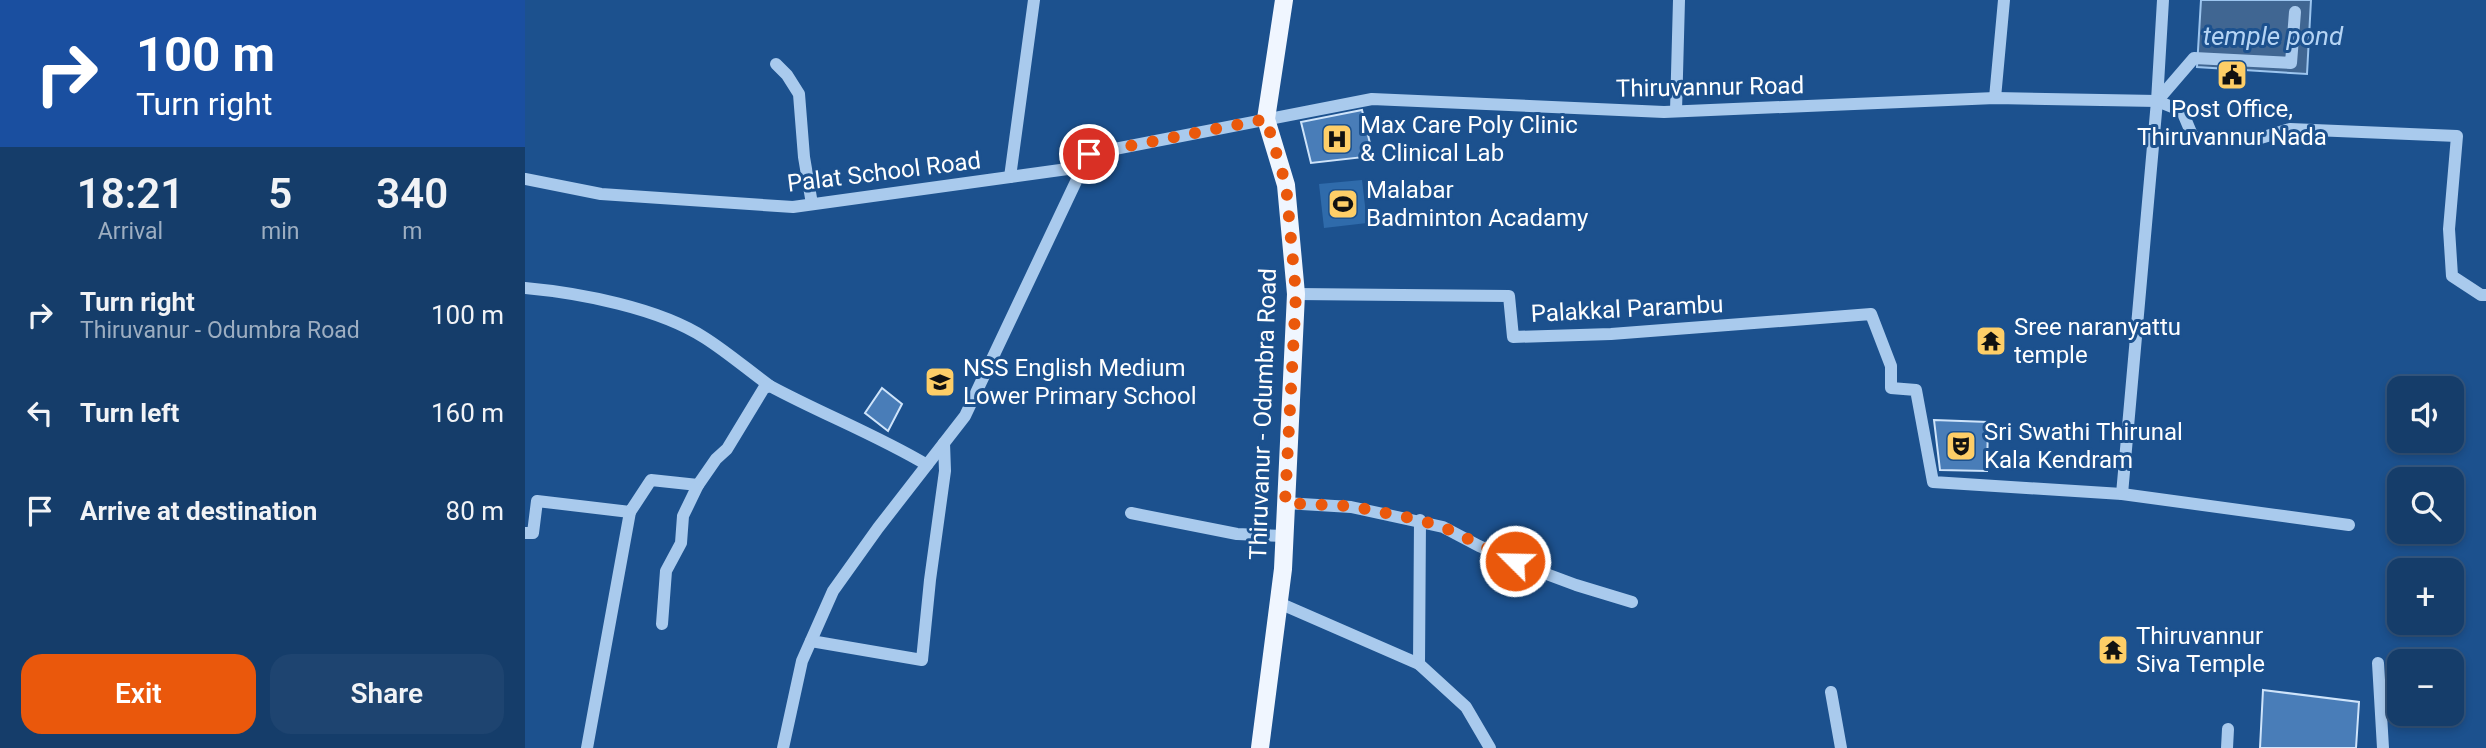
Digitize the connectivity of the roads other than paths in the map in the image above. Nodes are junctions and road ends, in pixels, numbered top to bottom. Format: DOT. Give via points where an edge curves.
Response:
graph roads {
  1 [pos="1034,0"];
  2 [pos="1284,0"];
  3 [pos="1679,0"];
  4 [pos="2004,0"];
  5 [pos="2163,0"];
  6 [pos="2295,12"];
  7 [pos="776,64"];
  8 [pos="1995,98"];
  9 [pos="2157,101"];
  10 [pos="1676,111"];
  11 [pos="1266,119"];
  12 [pos="1082,167"];
  13 [pos="1010,177"];
  14 [pos="525,179"];
  15 [pos="812,204"];
  16 [pos="525,288"];
  17 [pos="1296,294"];
  18 [pos="2486,295"];
  19 [pos="770,386"];
  20 [pos="944,443"];
  21 [pos="927,464"];
  22 [pos="698,485"];
  23 [pos="2122,494"];
  24 [pos="1285,503"];
  25 [pos="630,512"];
  26 [pos="1131,513"];
  27 [pos="1420,520"];
  28 [pos="2349,525"];
  29 [pos="525,533"];
  30 [pos="1284,536"];
  31 [pos="1632,602"];
  32 [pos="1279,603"];
  33 [pos="662,624"];
  34 [pos="811,641"];
  35 [pos="2378,663"];
  36 [pos="1419,664"];
  37 [pos="1831,692"];
  38 [pos="2228,729"];
  39 [pos="587,748"];
  40 [pos="783,748"];
  41 [pos="1260,748"];
  42 [pos="1490,748"];
  43 [pos="1841,748"];
  44 [pos="2227,748"];
  45 [pos="2383,748"];
  1 -- 13 [label="street"];
  2 -- 11 [label="main road, Thiruvanur - Odumbra Road"];
  3 -- 10 [label="street"];
  4 -- 8 [label="street"];
  5 -- 9 [label="street"];
  6 -- 9 [label="street" via="2291,63 2195,58"];
  7 -- 15 [label="street" via="799,94"];
  8 -- 9 [label="street, Thiruvannur Road"];
  8 -- 10 [label="street, Thiruvannur Road"];
  9 -- 18 [label="street" via="2182,111 2193,137 2254,140 2290,129 2457,136 2449,229 2452,276"];
  9 -- 23 [label="street"];
  10 -- 11 [label="street, Thiruvannur Road" via="1372,99"];
  11 -- 12 [label="street, Thiruvannur Road" via="1089,154"];
  11 -- 17 [label="main road, Thiruvanur - Odumbra Road" via="1286,185"];
  12 -- 13 [label="street, Palat School Road"];
  12 -- 20 [label="street" via="965,416"];
  13 -- 15 [label="street, Palat School Road"];
  14 -- 15 [label="street, Palat School Road" via="601,194 793,207"];
  16 -- 19 [label="street" via="558,291 658,315 703,337"];
  17 -- 23 [label="street, Palakkal Parambu" via="1510,296 1513,337 1871,314 1891,366 1891,388 1916,390 1933,482"];
  17 -- 24 [label="main road, Thiruvanur - Odumbra Road"];
  19 -- 21 [label="street"];
  19 -- 22 [label="street" via="764,388 727,449"];
  20 -- 21 [label="street"];
  20 -- 34 [label="street" via="945,471 922,660"];
  21 -- 34 [label="street" via="833,592"];
  22 -- 25 [label="street" via="652,480"];
  22 -- 33 [label="street" via="683,516 681,543 666,571"];
  23 -- 28 [label="street"];
  24 -- 27 [label="street" via="1351,506"];
  24 -- 30 [label="main road, Thiruvanur - Odumbra Road"];
  25 -- 29 [label="street" via="537,501 533,533"];
  25 -- 39 [label="street"];
  26 -- 30 [label="street" via="1237,534"];
  27 -- 31 [label="street" via="1533,569"];
  27 -- 36 [label="street"];
  30 -- 32 [label="main road, Thiruvanur - Odumbra Road"];
  32 -- 36 [label="street"];
  32 -- 41 [label="main road, Thiruvanur - Odumbra Road"];
  34 -- 40 [label="street" via="802,661"];
  35 -- 45 [label="street"];
  36 -- 42 [label="street" via="1466,707"];
  37 -- 43 [label="street"];
  38 -- 44 [label="street"];
}
